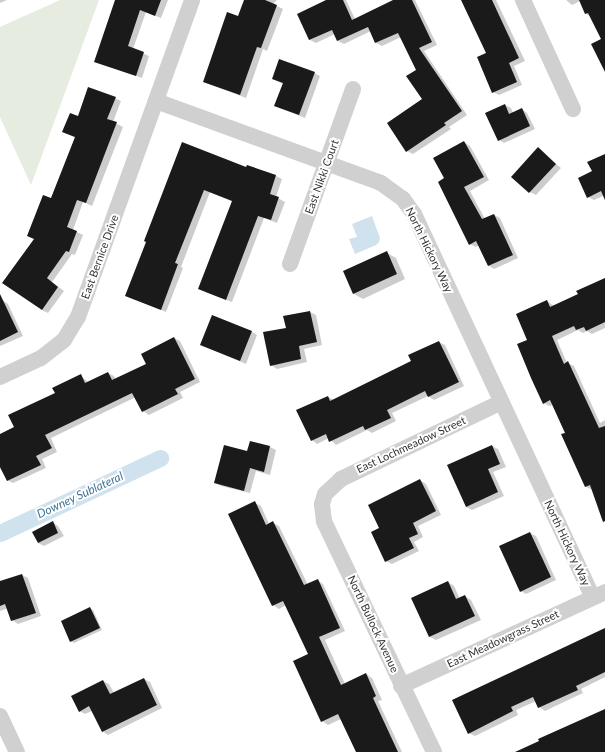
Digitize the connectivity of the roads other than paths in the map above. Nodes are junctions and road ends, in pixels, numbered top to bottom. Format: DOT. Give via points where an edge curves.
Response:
graph roads {
  1 [pos="192,0"];
  2 [pos="523,0"];
  3 [pos="353,89"];
  4 [pos="156,101"];
  5 [pos="573,109"];
  6 [pos="326,163"];
  7 [pos="290,264"];
  8 [pos="0,377"];
  9 [pos="502,402"];
  10 [pos="325,494"];
  11 [pos="599,594"];
  12 [pos="401,686"];
  13 [pos="0,716"];
  14 [pos="17,752"];
  15 [pos="434,752"];
  1 -- 4 [label="street"];
  2 -- 5 [label="street"];
  3 -- 6 [label="street, East Nikki Court"];
  4 -- 6 [label="street, North Hickory Way"];
  4 -- 8 [label="street, East Bernice Drive" via="78,317 64,340 41,358"];
  6 -- 7 [label="street, East Nikki Court"];
  6 -- 9 [label="street, North Hickory Way" via="381,183 403,199 414,214"];
  9 -- 10 [label="street, East Lochmeadow Street" via="341,479"];
  9 -- 11 [label="street, North Hickory Way"];
  10 -- 12 [label="street, North Bullock Avenue" via="322,504 324,521"];
  11 -- 12 [label="street, East Meadowgrass Street"];
  12 -- 15 [label="street, North Bullock Avenue"];
  13 -- 14 [label="street"];
}
